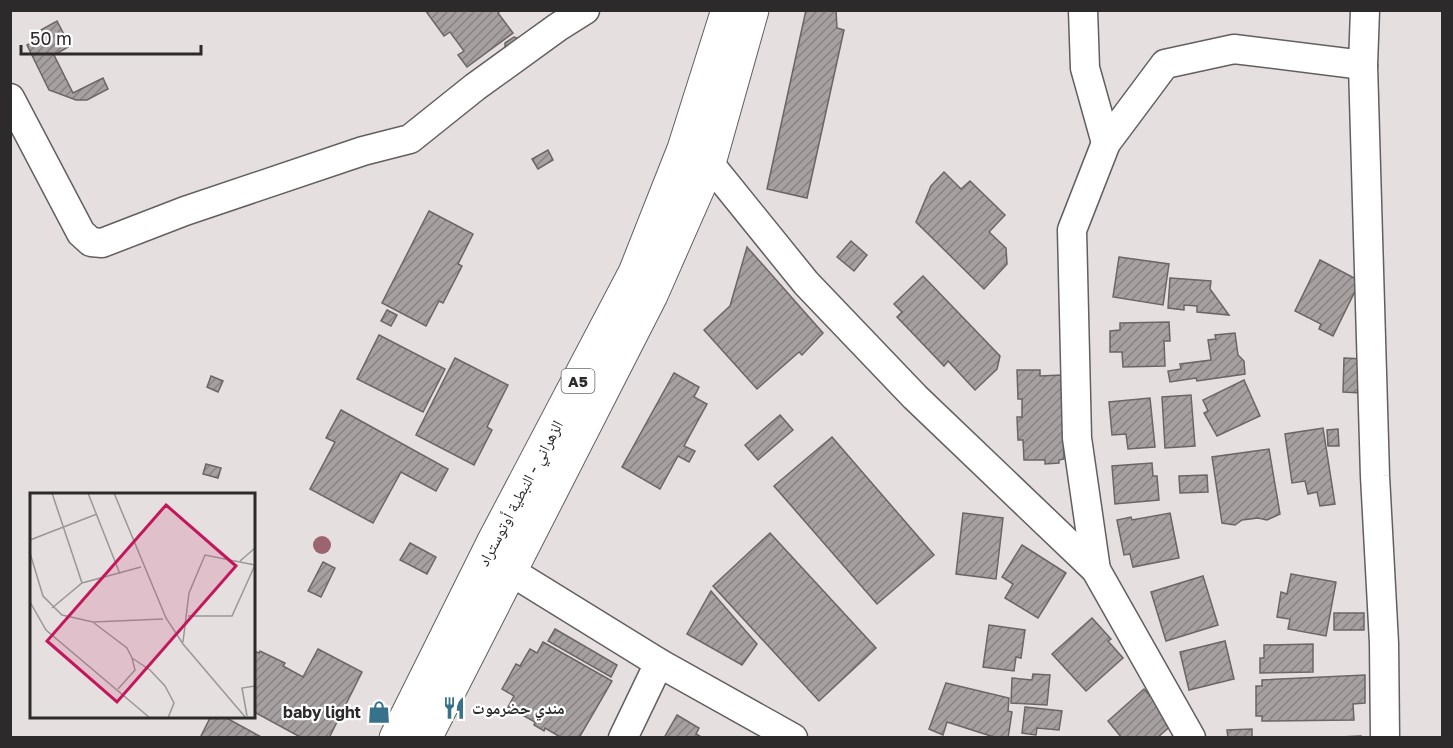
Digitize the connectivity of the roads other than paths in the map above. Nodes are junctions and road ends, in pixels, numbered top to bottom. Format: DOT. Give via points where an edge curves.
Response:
graph roads {
  1 [pos="585,10"];
  2 [pos="728,10"];
  3 [pos="752,10"];
  4 [pos="1083,10"];
  5 [pos="1365,10"];
  6 [pos="552,19"];
  7 [pos="1363,65"];
  8 [pos="10,99"];
  9 [pos="1106,143"];
  10 [pos="709,163"];
  11 [pos="1096,570"];
  12 [pos="510,571"];
  13 [pos="659,663"];
  14 [pos="396,738"];
  15 [pos="425,738"];
  16 [pos="623,738"];
  17 [pos="793,738"];
  18 [pos="1191,738"];
  19 [pos="1384,738"];
  1 -- 6 [label="street"];
  2 -- 14 [label="highway, الزهراني - النبطية أوتوستراد / A5" via="684,149 635,273"];
  3 -- 10 [label="highway, الزهراني - النبطية أوتوستراد / A5"];
  4 -- 9 [label="street" via="1085,68"];
  5 -- 7 [label="street"];
  6 -- 8 [label="street" via="410,139 185,211 102,243 91,242 81,233"];
  7 -- 9 [label="street" via="1234,49 1165,64"];
  7 -- 19 [label="street"];
  9 -- 11 [label="street" via="1072,230 1077,438"];
  10 -- 11 [label="street" via="806,283 915,397"];
  10 -- 12 [label="highway, الزهراني - النبطية أوتوستراد / A5" via="651,295"];
  11 -- 18 [label="street"];
  12 -- 13 [label="street"];
  12 -- 15 [label="highway, الزهراني - النبطية أوتوستراد / A5"];
  13 -- 16 [label="street"];
  13 -- 17 [label="street"];
}
